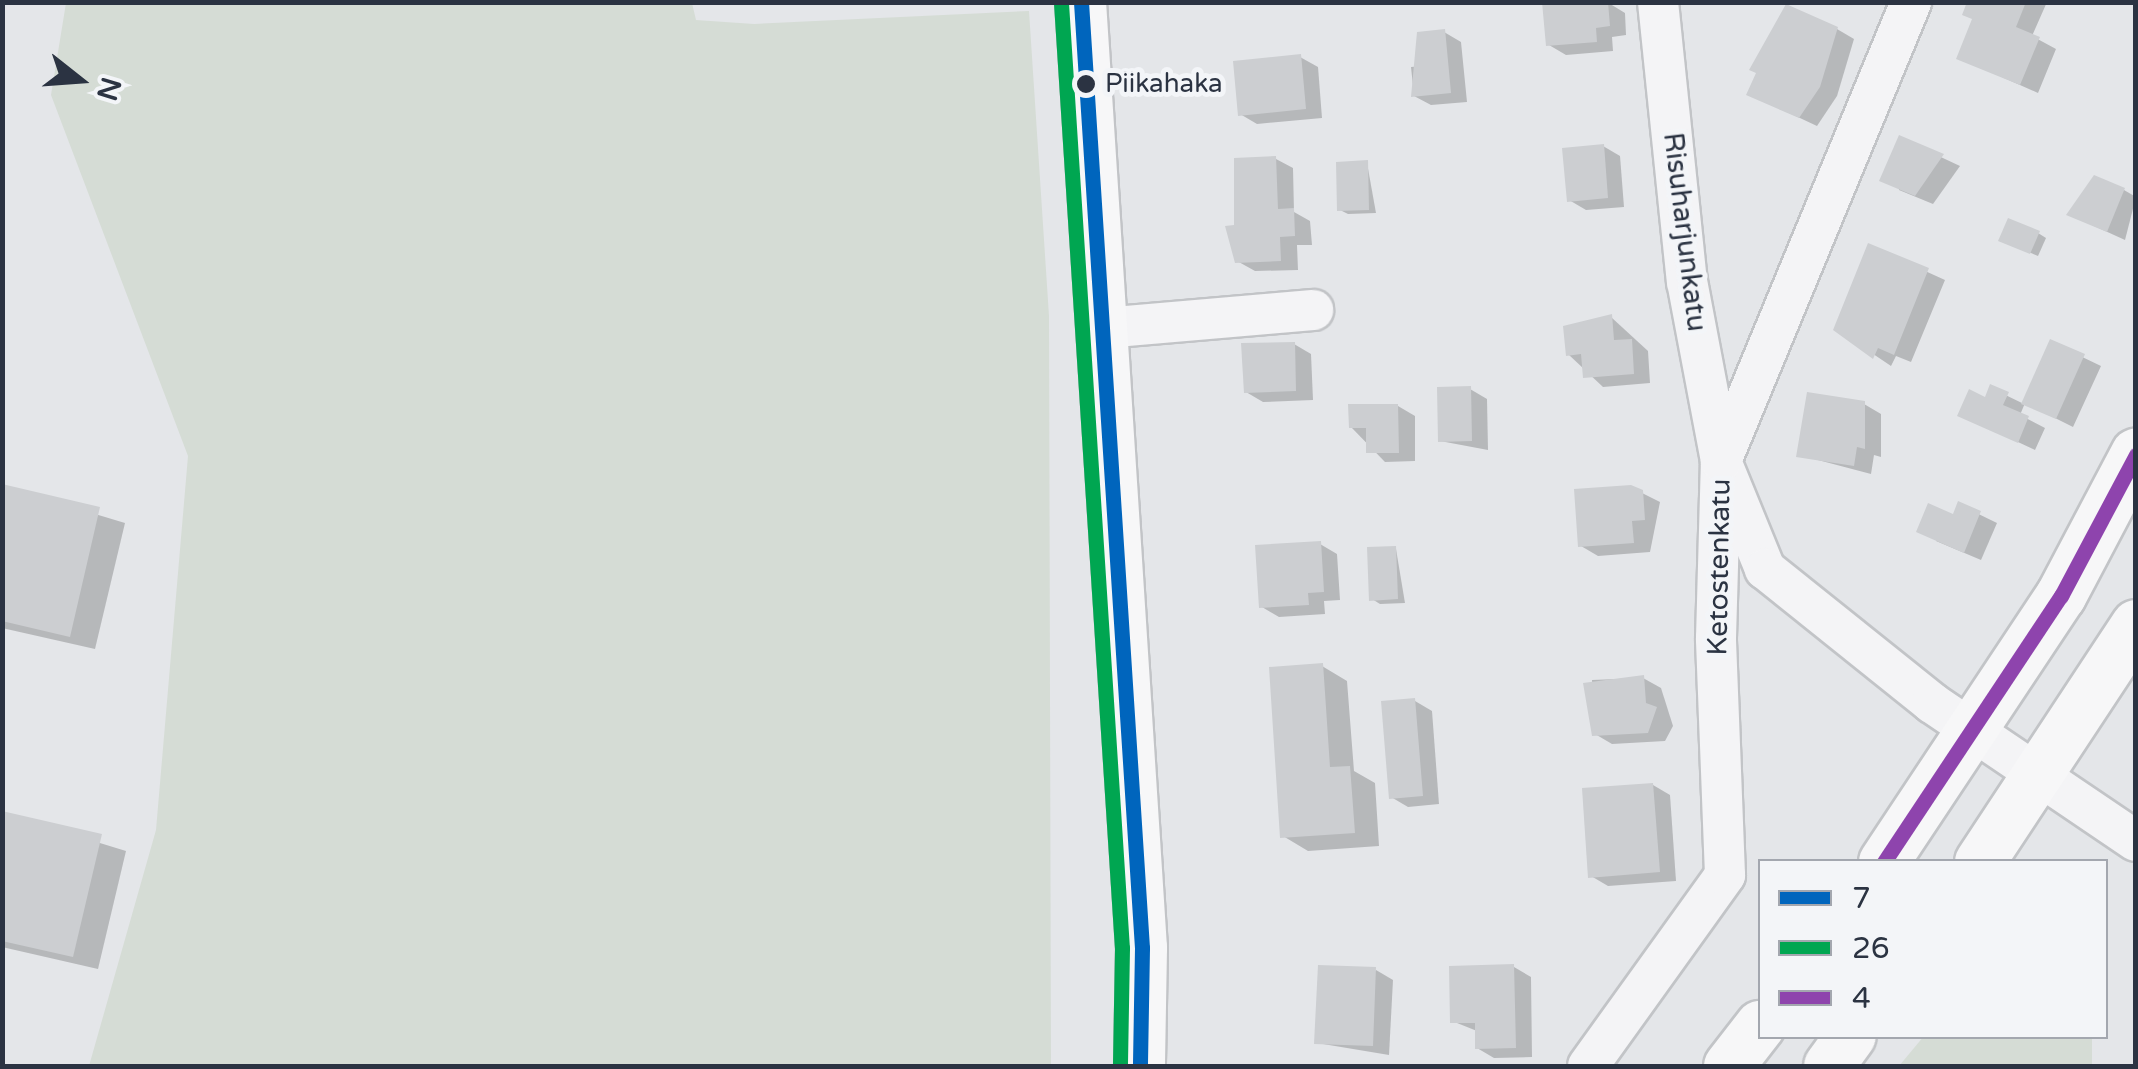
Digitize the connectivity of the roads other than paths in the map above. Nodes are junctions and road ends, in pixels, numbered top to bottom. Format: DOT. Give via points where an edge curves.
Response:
graph roads {
  1 [pos="1081,2"];
  2 [pos="1658,2"];
  3 [pos="1911,2"];
  4 [pos="1313,310"];
  5 [pos="1103,328"];
  6 [pos="2136,454"];
  7 [pos="1721,461"];
  8 [pos="2136,624"];
  9 [pos="1974,733"];
  10 [pos="2038,778"];
  11 [pos="2132,832"];
  12 [pos="1886,859"];
  13 [pos="1982,859"];
  14 [pos="1758,1028"];
  15 [pos="1849,1039"];
  16 [pos="1140,1066"];
  17 [pos="1588,1066"];
  18 [pos="1728,1066"];
  19 [pos="1829,1066"];
  1 -- 5 [label="main road"];
  2 -- 7 [label="street, Risuharjunkatu" via="1687,281"];
  3 -- 7 [label="street, Ketostenkatu"];
  4 -- 5 [label="street"];
  5 -- 16 [label="main road" via="1142,948"];
  6 -- 9 [label="main road" via="2062,596"];
  7 -- 9 [label="street" via="1765,569"];
  7 -- 17 [label="street, Ketostenkatu" via="1716,638 1726,875"];
  8 -- 10 [label="main road"];
  9 -- 10 [label="street"];
  9 -- 12 [label="main road"];
  10 -- 11 [label="street"];
  10 -- 13 [label="main road"];
  14 -- 18 [label="main road"];
  15 -- 19 [label="main road"];
}
